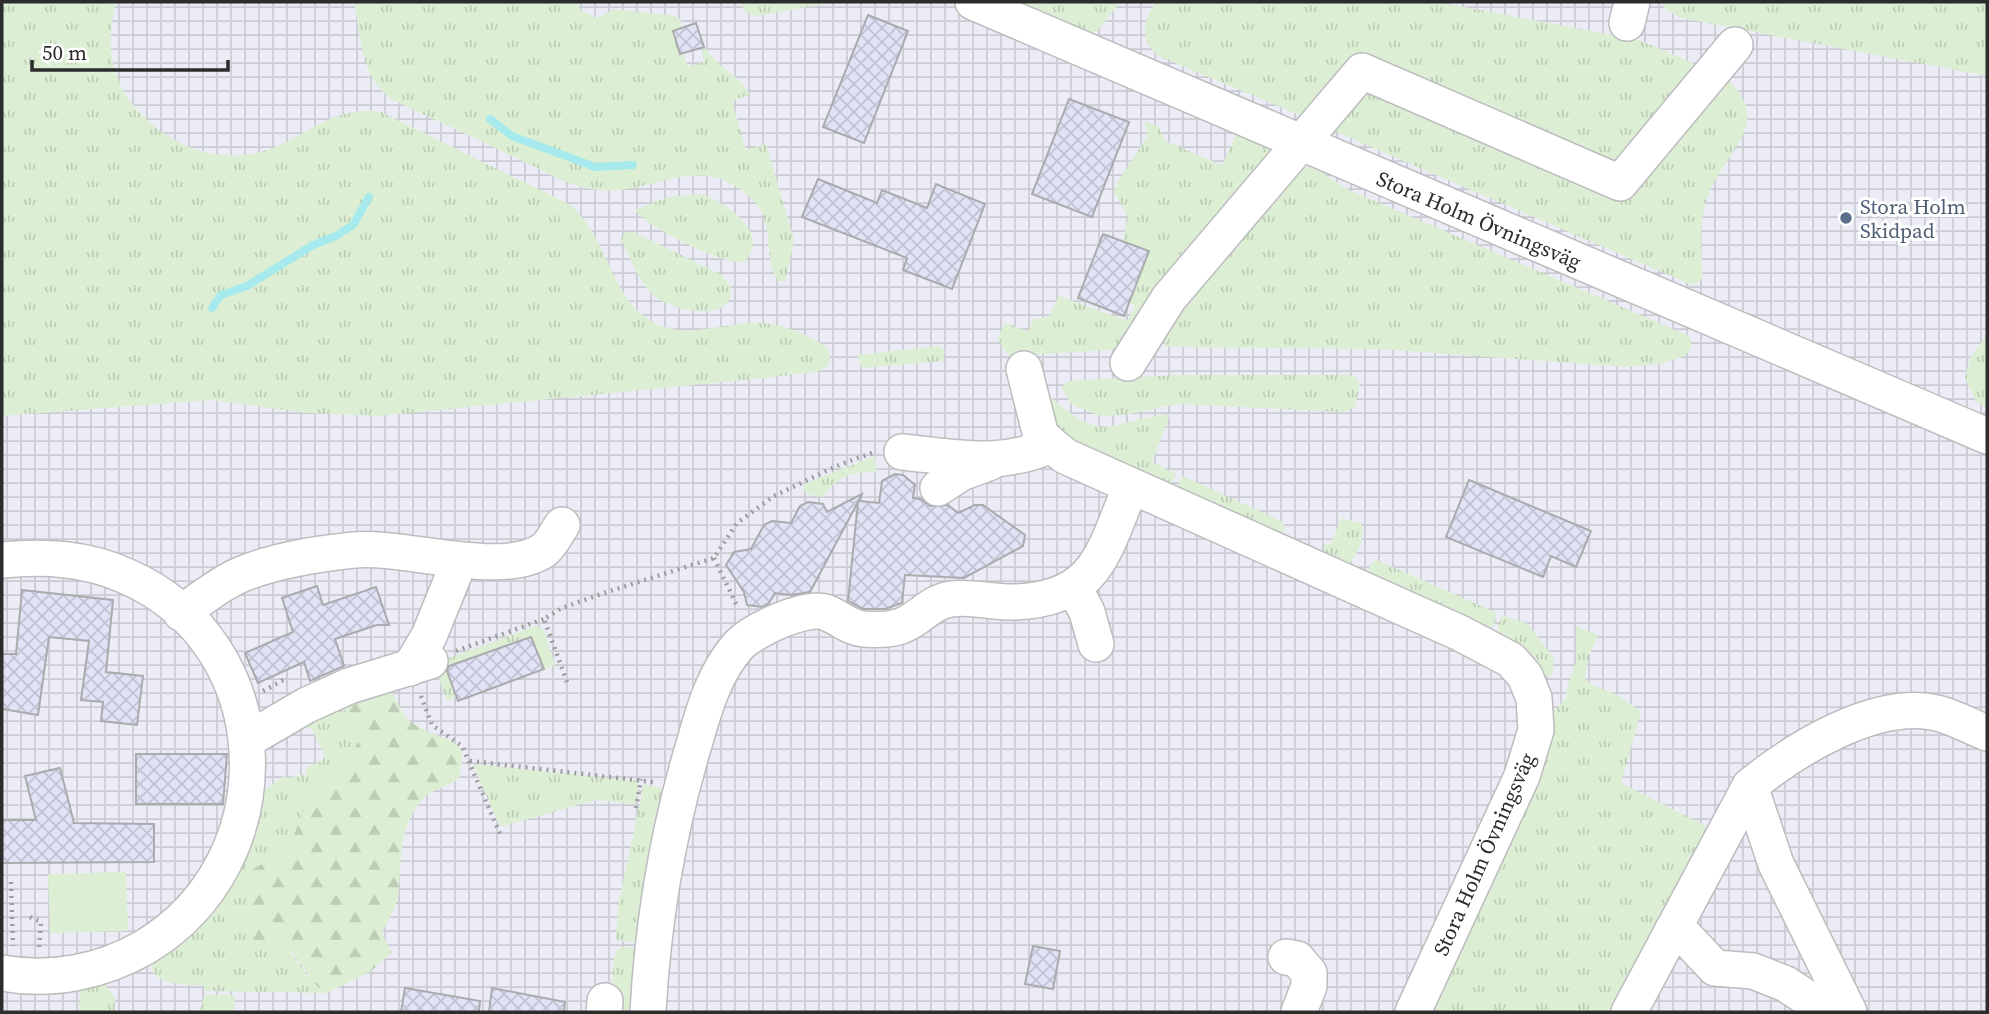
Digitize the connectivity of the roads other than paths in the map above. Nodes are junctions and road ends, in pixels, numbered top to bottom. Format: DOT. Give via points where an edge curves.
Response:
graph roads {
  1 [pos="973,2"];
  2 [pos="1735,45"];
  3 [pos="1301,144"];
  4 [pos="1128,363"];
  5 [pos="1024,369"];
  6 [pos="1987,436"];
  7 [pos="1051,445"];
  8 [pos="902,452"];
  9 [pos="995,461"];
  10 [pos="1132,486"];
  11 [pos="938,488"];
  12 [pos="562,525"];
  13 [pos="2,560"];
  14 [pos="459,562"];
  15 [pos="1075,589"];
  16 [pos="181,613"];
  17 [pos="1096,643"];
  18 [pos="1987,733"];
  19 [pos="247,740"];
  20 [pos="1750,786"];
  21 [pos="1673,929"];
  22 [pos="1286,957"];
  23 [pos="8,974"];
  24 [pos="1843,1001"];
  25 [pos="648,1012"];
  26 [pos="1299,1012"];
  27 [pos="1413,1012"];
  28 [pos="1629,1012"];
  1 -- 3 [label="street, Stora Holm Övningsväg"];
  2 -- 3 [label="street" via="1620,183 1362,71"];
  3 -- 4 [label="street" via="1169,298"];
  3 -- 6 [label="street, Stora Holm Övningsväg"];
  5 -- 7 [label="street" via="1041,436"];
  7 -- 9 [label="street" via="1026,456"];
  7 -- 10 [label="street, Stora Holm Övningsväg"];
  8 -- 9 [label="street"];
  9 -- 11 [label="street" via="961,473"];
  10 -- 15 [label="street" via="1087,579"];
  10 -- 27 [label="street, Stora Holm Övningsväg" via="1471,639 1511,660 1525,676 1534,698 1536,730 1522,776"];
  12 -- 14 [label="street" via="544,550 524,558"];
  13 -- 16 [label="street" via="66,558 98,565 128,577"];
  14 -- 16 [label="street" via="414,552 374,550 281,562 238,576"];
  14 -- 19 [label="street" via="420,664 349,686"];
  15 -- 17 [label="street"];
  15 -- 25 [label="street" via="1016,602 952,598 930,606 902,626 879,629 860,629 825,612 806,611 738,646 712,687 681,788 658,899"];
  16 -- 19 [label="street" via="216,654 239,704"];
  18 -- 20 [label="street" via="1936,713 1893,713 1856,722 1778,764"];
  19 -- 23 [label="street" via="245,804 237,836 224,866 184,918 150,944 103,966 74,974"];
  20 -- 21 [label="street"];
  20 -- 24 [label="street" via="1776,864"];
  21 -- 24 [label="street" via="1715,968 1753,971 1810,1000"];
  21 -- 28 [label="street"];
  22 -- 26 [label="street" via="1297,959 1309,973"];
}
